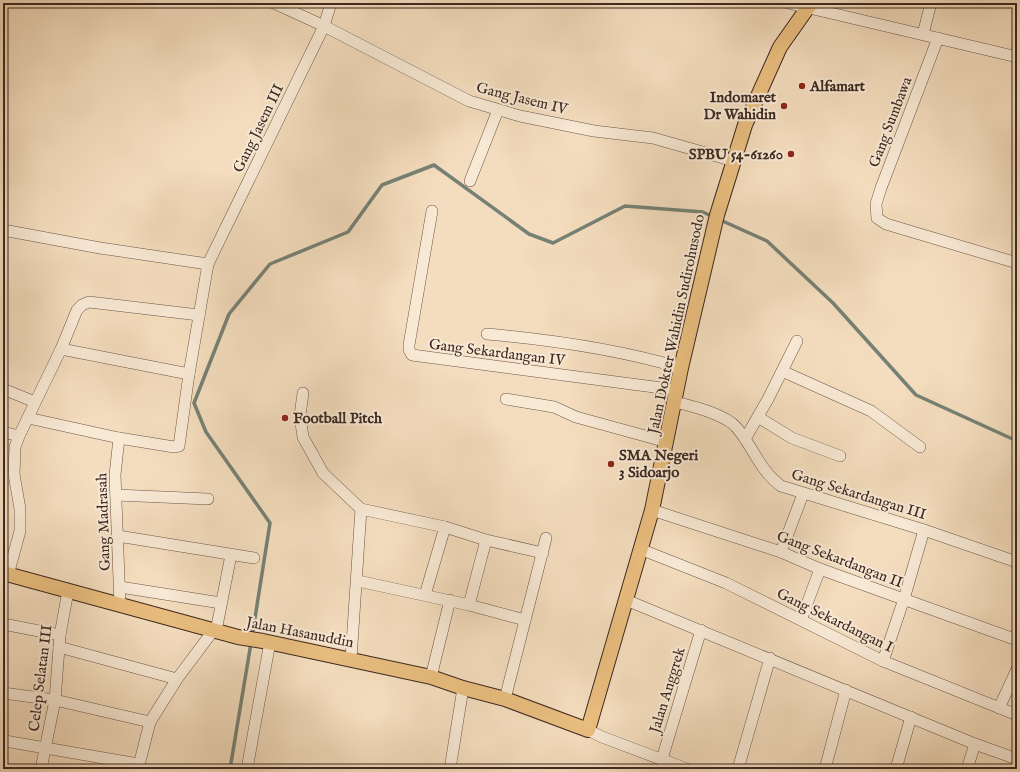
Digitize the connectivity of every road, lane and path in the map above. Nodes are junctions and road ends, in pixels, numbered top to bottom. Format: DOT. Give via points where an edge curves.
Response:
graph roads {
  1 [pos="274,3"];
  2 [pos="331,3"];
  3 [pos="788,3"];
  4 [pos="931,3"];
  5 [pos="810,5"];
  6 [pos="324,26"];
  7 [pos="923,34"];
  8 [pos="938,38"];
  9 [pos="1017,57"];
  10 [pos="498,110"];
  11 [pos="734,161"];
  12 [pos="470,181"];
  13 [pos="432,211"];
  14 [pos="3,230"];
  15 [pos="1017,263"];
  16 [pos="208,264"];
  17 [pos="199,315"];
  18 [pos="487,334"];
  19 [pos="797,341"];
  20 [pos="61,349"];
  21 [pos="681,368"];
  22 [pos="782,371"];
  23 [pos="189,374"];
  24 [pos="3,389"];
  25 [pos="303,393"];
  26 [pos="676,396"];
  27 [pos="506,399"];
  28 [pos="36,402"];
  29 [pos="758,417"];
  30 [pos="28,418"];
  31 [pos="3,432"];
  32 [pos="19,436"];
  33 [pos="119,438"];
  34 [pos="745,439"];
  35 [pos="667,442"];
  36 [pos="920,447"];
  37 [pos="840,456"];
  38 [pos="803,494"];
  39 [pos="116,495"];
  40 [pos="208,499"];
  41 [pos="361,509"];
  42 [pos="652,510"];
  43 [pos="445,527"];
  44 [pos="924,530"];
  45 [pos="118,536"];
  46 [pos="546,538"];
  47 [pos="486,540"];
  48 [pos="640,549"];
  49 [pos="781,552"];
  50 [pos="543,553"];
  51 [pos="231,555"];
  52 [pos="254,558"];
  53 [pos="1017,562"];
  54 [pos="820,569"];
  55 [pos="5,574"];
  56 [pos="358,581"];
  57 [pos="120,587"];
  58 [pos="68,591"];
  59 [pos="425,595"];
  60 [pos="450,600"];
  61 [pos="626,600"];
  62 [pos="904,600"];
  63 [pos="221,603"];
  64 [pos="120,605"];
  65 [pos="469,605"];
  66 [pos="525,620"];
  67 [pos="801,620"];
  68 [pos="3,624"];
  69 [pos="701,630"];
  70 [pos="214,631"];
  71 [pos="60,634"];
  72 [pos="1017,640"];
  73 [pos="266,642"];
  74 [pos="59,647"];
  75 [pos="770,658"];
  76 [pos="351,659"];
  77 [pos="883,660"];
  78 [pos="1017,669"];
  79 [pos="431,677"];
  80 [pos="177,679"];
  81 [pos="463,688"];
  82 [pos="846,690"];
  83 [pos="3,693"];
  84 [pos="505,699"];
  85 [pos="55,700"];
  86 [pos="999,708"];
  87 [pos="1017,715"];
  88 [pos="910,716"];
  89 [pos="150,722"];
  90 [pos="588,730"];
  91 [pos="5,741"];
  92 [pos="975,744"];
  93 [pos="46,747"];
  94 [pos="662,759"];
  95 [pos="1017,759"];
  96 [pos="138,767"];
  97 [pos="41,769"];
  98 [pos="247,769"];
  99 [pos="450,769"];
  100 [pos="687,769"];
  101 [pos="738,769"];
  102 [pos="825,769"];
  103 [pos="896,769"];
  104 [pos="967,769"];
  1 -- 6 [label="street, Gang Jasem IV"];
  2 -- 6 [label="street, Gang Jasem III"];
  3 -- 5 [label="street"];
  4 -- 7 [label="street"];
  5 -- 7 [label="street"];
  5 -- 11 [label="main road, Jalan Dokter Wahidin Sudirohusodo" via="780,47 745,125"];
  6 -- 10 [label="street, Gang Jasem IV" via="469,101"];
  6 -- 16 [label="street, Gang Jasem III"];
  7 -- 8 [label="street"];
  8 -- 9 [label="street"];
  8 -- 15 [label="street, Gang Sumbawa" via="881,188 876,204 877,218 886,224"];
  10 -- 11 [label="street, Gang Jasem IV" via="594,131 653,138"];
  10 -- 12 [label="street"];
  11 -- 21 [label="main road, Jalan Dokter Wahidin Sudirohusodo" via="717,215"];
  13 -- 26 [label="street, Gang Sekardangan IV" via="409,345 412,355"];
  14 -- 16 [label="street"];
  16 -- 17 [label="street, Gang Jasem III"];
  17 -- 20 [label="street" via="89,302 77,310"];
  17 -- 23 [label="street, Gang Jasem III"];
  18 -- 21 [label="street" via="545,340 635,355"];
  19 -- 22 [label="street"];
  20 -- 23 [label="street"];
  20 -- 28 [label="street"];
  21 -- 26 [label="main road, Jalan Dokter Wahidin Sudirohusodo"];
  22 -- 29 [label="street"];
  22 -- 36 [label="street" via="871,411"];
  23 -- 33 [label="street, Gang Jasem III" via="179,446"];
  24 -- 28 [label="street"];
  25 -- 41 [label="street" via="300,416 303,437 323,473"];
  26 -- 34 [label="street, Gang Sekardangan III" via="689,405 727,420"];
  26 -- 35 [label="main road, Jalan Dokter Wahidin Sudirohusodo"];
  27 -- 35 [label="street" via="554,407 576,417"];
  28 -- 30 [label="street"];
  29 -- 34 [label="street"];
  29 -- 37 [label="street" via="792,438"];
  30 -- 32 [label="street"];
  30 -- 33 [label="street"];
  31 -- 32 [label="street"];
  32 -- 55 [label="street" via="15,447 14,474 20,509 20,531"];
  33 -- 39 [label="street, Gang Madrasah" via="115,475"];
  34 -- 38 [label="street, Gang Sekardangan III" via="771,479 781,486"];
  35 -- 42 [label="main road, Jalan Dokter Wahidin Sudirohusodo"];
  38 -- 44 [label="street, Gang Sekardangan III"];
  38 -- 49 [label="street"];
  39 -- 40 [label="street"];
  39 -- 45 [label="street, Gang Madrasah"];
  41 -- 43 [label="street"];
  41 -- 56 [label="street"];
  42 -- 48 [label="main road, Jalan Dokter Wahidin Sudirohusodo"];
  42 -- 49 [label="street, Gang Sekardangan II"];
  43 -- 47 [label="street"];
  43 -- 59 [label="street"];
  44 -- 53 [label="street, Gang Sekardangan III"];
  44 -- 62 [label="street"];
  45 -- 51 [label="street"];
  45 -- 57 [label="street, Gang Madrasah"];
  46 -- 50 [label="street"];
  47 -- 50 [label="street"];
  47 -- 65 [label="street"];
  48 -- 61 [label="main road, Jalan Dokter Wahidin Sudirohusodo"];
  48 -- 67 [label="street, Gang Sekardangan I" via="726,583"];
  49 -- 54 [label="street, Gang Sekardangan II"];
  50 -- 66 [label="street"];
  51 -- 52 [label="street"];
  51 -- 63 [label="street"];
  54 -- 62 [label="street, Gang Sekardangan II"];
  54 -- 67 [label="street"];
  55 -- 58 [label="main road, Jalan Hasanuddin"];
  56 -- 59 [label="street"];
  56 -- 76 [label="street"];
  57 -- 63 [label="street"];
  57 -- 64 [label="street, Gang Madrasah"];
  58 -- 64 [label="main road, Jalan Hasanuddin"];
  58 -- 71 [label="street, Celep Selatan III"];
  59 -- 60 [label="street"];
  60 -- 65 [label="street"];
  60 -- 79 [label="street"];
  61 -- 69 [label="street"];
  61 -- 90 [label="main road, Jalan Dokter Wahidin Sudirohusodo"];
  62 -- 72 [label="street, Gang Sekardangan II"];
  62 -- 77 [label="street"];
  63 -- 70 [label="street"];
  64 -- 70 [label="main road, Jalan Hasanuddin"];
  65 -- 66 [label="street"];
  66 -- 84 [label="street"];
  67 -- 77 [label="street, Gang Sekardangan I"];
  68 -- 71 [label="street"];
  69 -- 75 [label="street"];
  69 -- 94 [label="street, Jalan Anggrek"];
  70 -- 73 [label="main road, Jalan Hasanuddin"];
  70 -- 80 [label="street"];
  71 -- 74 [label="street, Celep Selatan III"];
  73 -- 76 [label="main road, Jalan Hasanuddin"];
  73 -- 98 [label="street"];
  74 -- 80 [label="street"];
  74 -- 85 [label="street, Celep Selatan III"];
  75 -- 82 [label="street"];
  75 -- 101 [label="street"];
  76 -- 79 [label="main road, Jalan Hasanuddin"];
  77 -- 86 [label="street, Gang Sekardangan I"];
  78 -- 86 [label="street"];
  79 -- 81 [label="main road, Jalan Hasanuddin"];
  80 -- 89 [label="street"];
  81 -- 84 [label="main road, Jalan Hasanuddin"];
  81 -- 99 [label="street"];
  82 -- 88 [label="street"];
  82 -- 102 [label="street"];
  83 -- 85 [label="street"];
  84 -- 90 [label="main road, Jalan Hasanuddin"];
  85 -- 89 [label="street"];
  85 -- 93 [label="street, Celep Selatan III"];
  86 -- 87 [label="street, Gang Sekardangan I"];
  88 -- 92 [label="street"];
  88 -- 103 [label="street"];
  89 -- 96 [label="street"];
  90 -- 94 [label="street"];
  91 -- 93 [label="street"];
  92 -- 95 [label="street"];
  92 -- 104 [label="street"];
  93 -- 96 [label="street"];
  93 -- 97 [label="street, Celep Selatan III"];
  94 -- 100 [label="street"];
}
